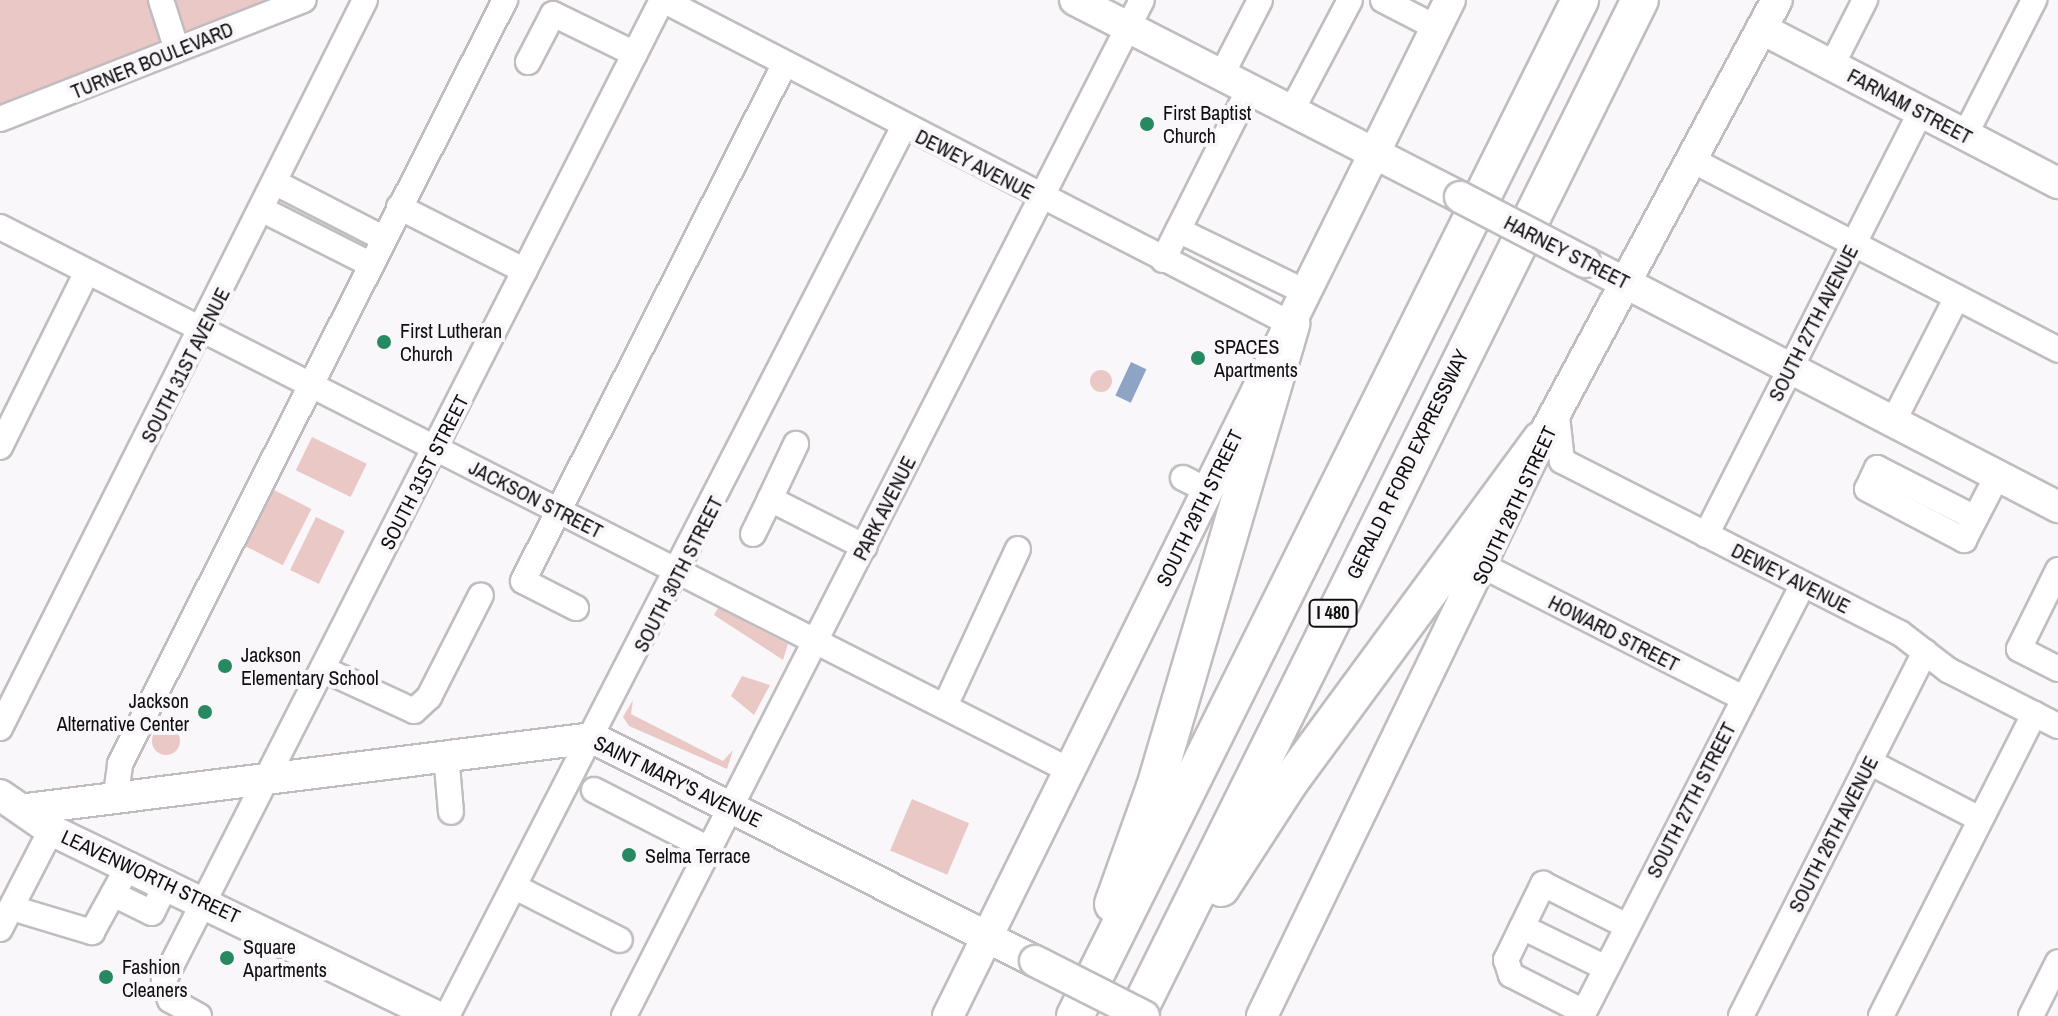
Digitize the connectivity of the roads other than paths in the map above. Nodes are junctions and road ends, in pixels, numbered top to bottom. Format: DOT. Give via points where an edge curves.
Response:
graph roads {
  1 [pos="161,0"];
  2 [pos="304,0"];
  3 [pos="365,0"];
  4 [pos="505,0"];
  5 [pos="662,0"];
  6 [pos="1075,0"];
  7 [pos="1142,0"];
  8 [pos="1260,0"];
  9 [pos="1350,0"];
  10 [pos="1383,0"];
  11 [pos="1450,0"];
  12 [pos="1580,0"];
  13 [pos="1640,0"];
  14 [pos="1777,0"];
  15 [pos="1865,0"];
  16 [pos="2034,0"];
  17 [pos="1128,27"];
  18 [pos="1437,28"];
  19 [pos="1762,29"];
  20 [pos="177,50"];
  21 [pos="635,54"];
  22 [pos="528,62"];
  23 [pos="1832,65"];
  24 [pos="783,67"];
  25 [pos="1221,76"];
  26 [pos="1249,89"];
  27 [pos="1292,110"];
  28 [pos="1921,111"];
  29 [pos="0,119"];
  30 [pos="903,128"];
  31 [pos="1965,135"];
  32 [pos="1378,154"];
  33 [pos="1694,161"];
  34 [pos="276,183"];
  35 [pos="2058,183"];
  36 [pos="1042,198"];
  37 [pos="399,207"];
  38 [pos="263,210"];
  39 [pos="0,227"];
  40 [pos="1178,230"];
  41 [pos="383,238"];
  42 [pos="1852,244"];
  43 [pos="1163,260"];
  44 [pos="370,264"];
  45 [pos="525,271"];
  46 [pos="87,272"];
  47 [pos="1628,284"];
  48 [pos="1957,297"];
  49 [pos="1299,309"];
  50 [pos="202,330"];
  51 [pos="2058,350"];
  52 [pos="1789,369"];
  53 [pos="309,384"];
  54 [pos="1893,422"];
  55 [pos="1549,427"];
  56 [pos="796,444"];
  57 [pos="0,447"];
  58 [pos="436,448"];
  59 [pos="1997,476"];
  60 [pos="770,499"];
  61 [pos="2058,507"];
  62 [pos="558,510"];
  63 [pos="1975,518"];
  64 [pos="753,534"];
  65 [pos="1706,535"];
  66 [pos="865,547"];
  67 [pos="1018,549"];
  68 [pos="1485,567"];
  69 [pos="2058,570"];
  70 [pos="680,572"];
  71 [pos="1803,584"];
  72 [pos="481,595"];
  73 [pos="576,608"];
  74 [pos="817,641"];
  75 [pos="1925,652"];
  76 [pos="2056,662"];
  77 [pos="323,669"];
  78 [pos="1743,698"];
  79 [pos="945,706"];
  80 [pos="2034,714"];
  81 [pos="2058,726"];
  82 [pos="0,728"];
  83 [pos="593,738"];
  84 [pos="446,754"];
  85 [pos="1869,762"];
  86 [pos="1071,771"];
  87 [pos="265,782"];
  88 [pos="594,790"];
  89 [pos="0,795"];
  90 [pos="128,800"];
  91 [pos="731,806"];
  92 [pos="27,809"];
  93 [pos="451,812"];
  94 [pos="1980,819"];
  95 [pos="51,830"];
  96 [pos="709,849"];
  97 [pos="129,865"];
  98 [pos="167,882"];
  99 [pos="517,888"];
  100 [pos="113,894"];
  101 [pos="205,899"];
  102 [pos="4,920"];
  103 [pos="1627,926"];
  104 [pos="1522,927"];
  105 [pos="988,937"];
  106 [pos="620,940"];
  107 [pos="1175,940"];
  108 [pos="2058,962"];
  109 [pos="1100,967"];
  110 [pos="1606,968"];
  111 [pos="1583,1014"];
  112 [pos="199,1016"];
  113 [pos="435,1016"];
  114 [pos="447,1016"];
  115 [pos="624,1016"];
  116 [pos="948,1016"];
  117 [pos="1075,1016"];
  118 [pos="1136,1016"];
  119 [pos="1144,1016"];
  120 [pos="1262,1016"];
  121 [pos="1741,1016"];
  122 [pos="1881,1016"];
  123 [pos="2031,1016"];
  1 -- 20 [label="street"];
  2 -- 20 [label="street, TURNER BOULEVARD"];
  3 -- 34 [label="street, SOUTH 31ST AVENUE"];
  4 -- 37 [label="street"];
  5 -- 21 [label="street, SOUTH 31ST STREET"];
  5 -- 24 [label="street, DEWEY AVENUE"];
  6 -- 17 [label="main road, HARNEY STREET"];
  7 -- 17 [label="street, PARK AVENUE"];
  8 -- 25 [label="street"];
  9 -- 27 [label="street"];
  10 -- 18 [label="street"];
  11 -- 18 [label="main road, SOUTH 29TH STREET"];
  12 -- 109 [label="highway, I 480"];
  13 -- 107 [label="highway, GERALD R FORD EXPRESSWAY / I 480"];
  14 -- 19 [label="main road, SOUTH 28TH STREET"];
  15 -- 23 [label="street"];
  16 -- 31 [label="street"];
  17 -- 25 [label="main road, HARNEY STREET"];
  17 -- 36 [label="street, PARK AVENUE"];
  18 -- 32 [label="main road, SOUTH 29TH STREET"];
  19 -- 23 [label="main road, FARNAM STREET"];
  19 -- 33 [label="main road, SOUTH 28TH STREET"];
  20 -- 29 [label="street, TURNER BOULEVARD"];
  21 -- 22 [label="street" via="553,14"];
  21 -- 45 [label="street, SOUTH 31ST STREET"];
  23 -- 28 [label="main road, FARNAM STREET"];
  24 -- 30 [label="street, DEWEY AVENUE"];
  24 -- 62 [label="street"];
  25 -- 26 [label="main road, HARNEY STREET"];
  26 -- 27 [label="main road, HARNEY STREET"];
  26 -- 40 [label="street"];
  27 -- 32 [label="main road, HARNEY STREET"];
  28 -- 31 [label="main road, FARNAM STREET"];
  28 -- 42 [label="street, SOUTH 27TH AVENUE"];
  30 -- 36 [label="street, DEWEY AVENUE"];
  30 -- 70 [label="street, SOUTH 30TH STREET"];
  31 -- 35 [label="main road, FARNAM STREET"];
  32 -- 47 [label="main road, HARNEY STREET, bridge"];
  32 -- 49 [label="main road, SOUTH 29TH STREET"];
  33 -- 42 [label="street"];
  33 -- 47 [label="main road, SOUTH 28TH STREET"];
  34 -- 38 [label="street, SOUTH 31ST AVENUE"];
  34 -- 41 [label="street"];
  36 -- 43 [label="street, DEWEY AVENUE"];
  36 -- 66 [label="street, PARK AVENUE"];
  37 -- 41 [label="street"];
  37 -- 45 [label="street"];
  38 -- 44 [label="street"];
  38 -- 50 [label="street, SOUTH 31ST AVENUE"];
  39 -- 46 [label="street, JACKSON STREET"];
  40 -- 43 [label="street"];
  40 -- 49 [label="street"];
  41 -- 44 [label="street"];
  42 -- 48 [label="street"];
  42 -- 52 [label="street, SOUTH 27TH AVENUE"];
  43 -- 49 [label="street, DEWEY AVENUE"];
  44 -- 53 [label="street"];
  45 -- 58 [label="street, SOUTH 31ST STREET"];
  46 -- 50 [label="street, JACKSON STREET"];
  46 -- 57 [label="street"];
  47 -- 52 [label="main road, HARNEY STREET"];
  47 -- 55 [label="main road, SOUTH 28TH STREET"];
  48 -- 51 [label="street"];
  48 -- 54 [label="street"];
  49 -- 86 [label="main road, SOUTH 29TH STREET" via="1196,484"];
  49 -- 109 [label="highway" via="1155,787 1105,926"];
  50 -- 53 [label="street, JACKSON STREET"];
  50 -- 82 [label="street, SOUTH 31ST AVENUE"];
  52 -- 54 [label="main road, HARNEY STREET"];
  52 -- 65 [label="street, SOUTH 27TH AVENUE"];
  53 -- 58 [label="street, JACKSON STREET"];
  53 -- 90 [label="street" via="120,764"];
  54 -- 59 [label="main road, HARNEY STREET"];
  55 -- 65 [label="street, DEWEY AVENUE" via="1562,461"];
  55 -- 68 [label="main road, SOUTH 28TH STREET"];
  55 -- 107 [label="highway" via="1291,780 1220,890"];
  56 -- 60 [label="street"];
  58 -- 62 [label="street, JACKSON STREET"];
  58 -- 77 [label="street, SOUTH 31ST STREET"];
  59 -- 61 [label="main road, HARNEY STREET"];
  59 -- 63 [label="street"];
  60 -- 64 [label="street"];
  60 -- 66 [label="street"];
  62 -- 70 [label="street, JACKSON STREET"];
  62 -- 73 [label="street" via="523,581"];
  65 -- 71 [label="street, DEWEY AVENUE"];
  66 -- 74 [label="street, PARK AVENUE"];
  67 -- 79 [label="street"];
  68 -- 78 [label="street, HOWARD STREET"];
  68 -- 120 [label="main road, SOUTH 28TH STREET"];
  69 -- 76 [label="street" via="2019,649"];
  70 -- 74 [label="street, JACKSON STREET"];
  70 -- 83 [label="street, SOUTH 30TH STREET"];
  71 -- 75 [label="street, DEWEY AVENUE"];
  71 -- 78 [label="street, SOUTH 27TH STREET"];
  72 -- 77 [label="street" via="429,697 414,711"];
  74 -- 79 [label="street, JACKSON STREET"];
  74 -- 91 [label="street, PARK AVENUE"];
  75 -- 80 [label="street, DEWEY AVENUE"];
  75 -- 85 [label="street, SOUTH 26TH AVENUE"];
  77 -- 87 [label="street, SOUTH 31ST STREET"];
  78 -- 103 [label="street, SOUTH 27TH STREET"];
  79 -- 86 [label="street, JACKSON STREET"];
  80 -- 81 [label="street, DEWEY AVENUE"];
  80 -- 94 [label="street"];
  83 -- 84 [label="main road, SAINT MARY'S AVENUE"];
  83 -- 91 [label="main road, SAINT MARY'S AVENUE"];
  83 -- 99 [label="street, SOUTH 30TH STREET"];
  84 -- 87 [label="main road, SAINT MARY'S AVENUE"];
  84 -- 93 [label="street"];
  85 -- 94 [label="street"];
  85 -- 121 [label="street, SOUTH 26TH AVENUE"];
  86 -- 105 [label="main road, SOUTH 29TH STREET"];
  87 -- 90 [label="main road, SAINT MARY'S AVENUE"];
  87 -- 101 [label="street, SOUTH 31ST STREET"];
  88 -- 96 [label="street"];
  89 -- 92 [label="main road, LEAVENWORTH STREET"];
  90 -- 92 [label="main road, SAINT MARY'S AVENUE"];
  90 -- 95 [label="main road" via="126,816 74,834"];
  91 -- 96 [label="street, PARK AVENUE"];
  91 -- 105 [label="main road, SAINT MARY'S AVENUE"];
  92 -- 95 [label="main road, LEAVENWORTH STREET"];
  94 -- 122 [label="street"];
  95 -- 97 [label="main road, LEAVENWORTH STREET"];
  95 -- 102 [label="street"];
  96 -- 115 [label="street, PARK AVENUE"];
  97 -- 98 [label="main road, LEAVENWORTH STREET"];
  97 -- 100 [label="street"];
  98 -- 100 [label="street" via="152,913"];
  98 -- 101 [label="main road, LEAVENWORTH STREET"];
  99 -- 106 [label="street"];
  99 -- 114 [label="street, SOUTH 30TH STREET"];
  100 -- 102 [label="street" via="92,932"];
  101 -- 112 [label="street, SOUTH 31ST STREET" via="163,988 170,1000"];
  101 -- 113 [label="main road, LEAVENWORTH STREET"];
  103 -- 104 [label="street" via="1543,884"];
  103 -- 110 [label="street, SOUTH 27TH STREET"];
  104 -- 110 [label="street"];
  104 -- 111 [label="street" via="1506,960 1511,975"];
  105 -- 116 [label="main road, SOUTH 29TH STREET"];
  105 -- 119 [label="main road, SAINT MARY'S AVENUE, bridge"];
  107 -- 118 [label="highway, GERALD R FORD EXPRESSWAY / I 480"];
  108 -- 123 [label="street"];
  109 -- 117 [label="highway, I 480"];
  110 -- 111 [label="street, SOUTH 27TH STREET"];
}
